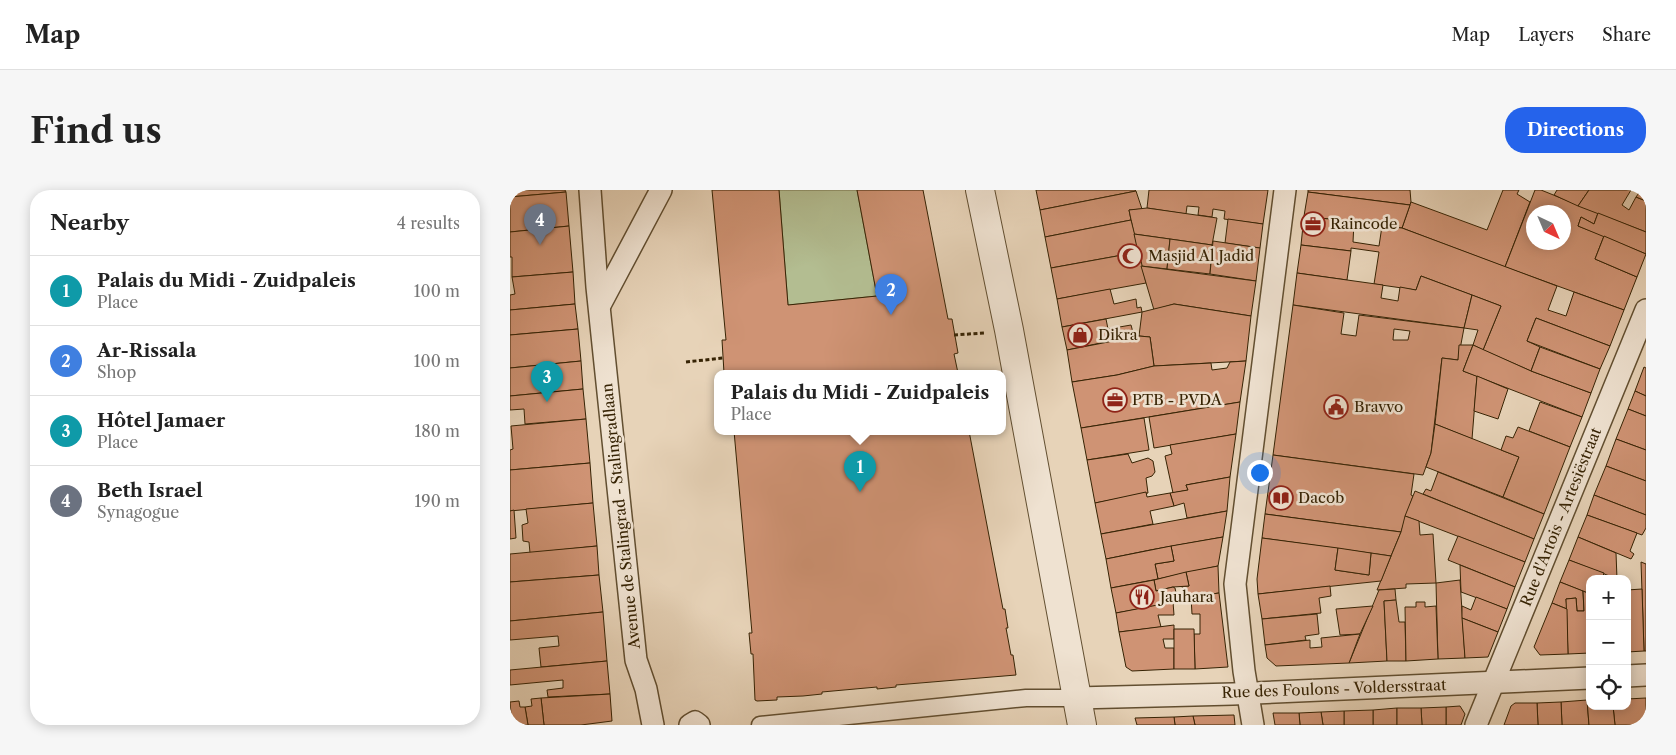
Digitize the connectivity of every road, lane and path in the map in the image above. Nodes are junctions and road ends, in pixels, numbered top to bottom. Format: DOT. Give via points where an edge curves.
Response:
graph roads {
  1 [pos="590,190"];
  2 [pos="661,190"];
  3 [pos="980,190"];
  4 [pos="1285,190"];
  5 [pos="600,305"];
  6 [pos="1646,310"];
  7 [pos="723,358"];
  8 [pos="686,362"];
  9 [pos="1646,675"];
  10 [pos="1631,676"];
  11 [pos="1586,678"];
  12 [pos="1492,683"];
  13 [pos="1248,693"];
  14 [pos="1077,698"];
  15 [pos="653,725"];
  16 [pos="760,725"];
  17 [pos="1082,725"];
  18 [pos="1253,725"];
  19 [pos="1476,725"];
  1 -- 5 [label="street, Avenue de Stalingrad - Stalingradlaan"];
  2 -- 5 [label="street"];
  3 -- 14 [label="street"];
  4 -- 13 [label="street" via="1235,584"];
  5 -- 15 [label="street, Avenue de Stalingrad - Stalingradlaan" via="636,660"];
  6 -- 12 [label="street, Rue d'Artois - Artesiëstraat"];
  7 -- 8 [label="path"];
  9 -- 10 [label="street"];
  11 -- 12 [label="street, Rue des Foulons - Voldersstraat"];
  12 -- 13 [label="street, Rue des Foulons - Voldersstraat"];
  12 -- 19 [label="street, Rue d'Artois - Artesiëstraat"];
  13 -- 14 [label="street, Rue des Foulons - Voldersstraat"];
  13 -- 18 [label="street"];
  14 -- 16 [label="street" via="1026,698"];
  14 -- 17 [label="street"];
}
